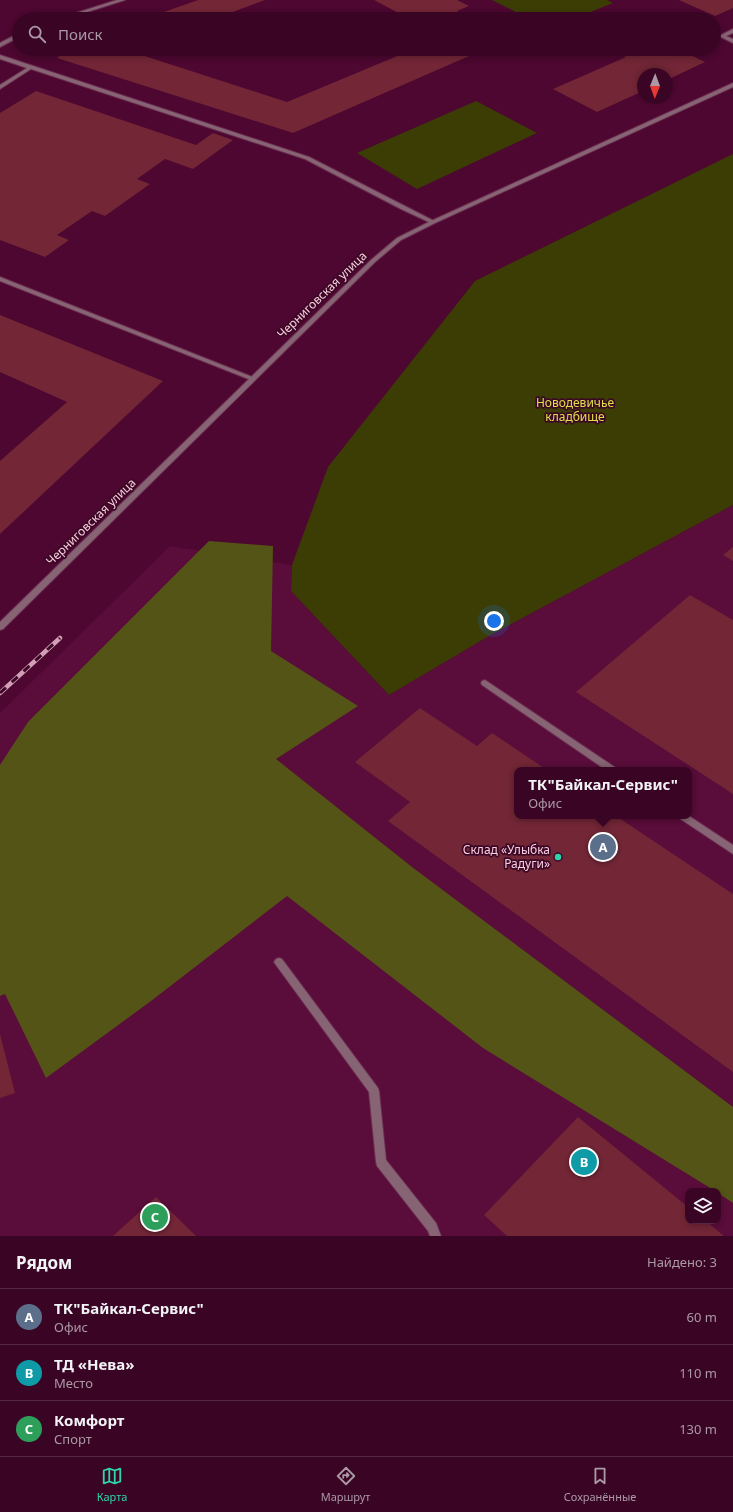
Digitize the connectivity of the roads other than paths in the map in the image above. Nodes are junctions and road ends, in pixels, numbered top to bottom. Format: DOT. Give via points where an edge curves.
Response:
graph roads {
  1 [pos="122,0"];
  2 [pos="83,12"];
  3 [pos="733,31"];
  4 [pos="12,38"];
  5 [pos="733,41"];
  6 [pos="0,45"];
  7 [pos="0,56"];
  8 [pos="31,67"];
  9 [pos="733,85"];
  10 [pos="0,87"];
  11 [pos="434,222"];
  12 [pos="0,279"];
  13 [pos="252,379"];
  14 [pos="0,627"];
  15 [pos="484,683"];
  16 [pos="609,767"];
  17 [pos="686,819"];
  18 [pos="733,850"];
  19 [pos="279,962"];
  20 [pos="436,1236"];
  1 -- 2 [label="street"];
  3 -- 5 [label="street" via="722,36"];
  4 -- 6 [label="street"];
  7 -- 8 [label="street"];
  8 -- 10 [label="street"];
  8 -- 11 [label="street" via="307,158"];
  9 -- 11 [label="street, Черниговская улица"];
  11 -- 13 [label="street, Черниговская улица" via="399,239 372,262"];
  12 -- 13 [label="street"];
  13 -- 14 [label="street, Черниговская улица"];
  15 -- 16 [label="street"];
  17 -- 18 [label="street"];
  19 -- 20 [label="street" via="374,1091 381,1162 432,1227"];
}
